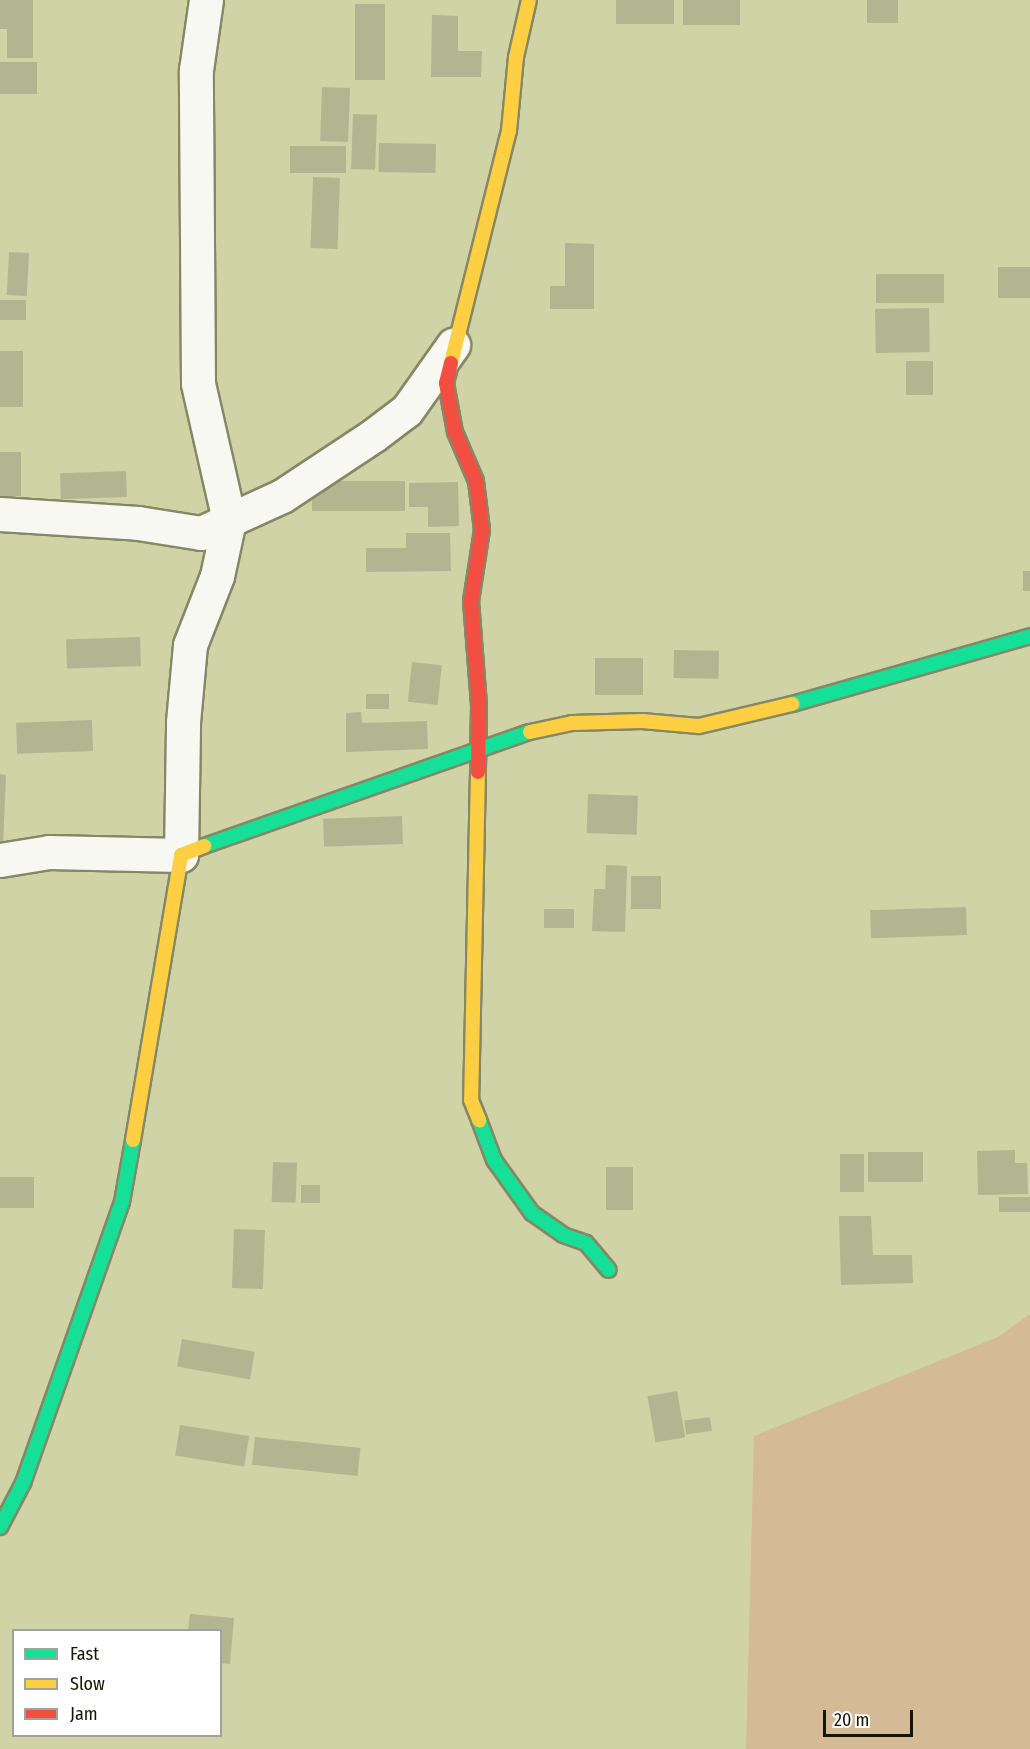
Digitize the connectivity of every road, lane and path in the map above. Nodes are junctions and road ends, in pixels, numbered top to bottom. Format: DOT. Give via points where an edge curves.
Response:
graph roads {
  1 [pos="206,0"];
  2 [pos="529,0"];
  3 [pos="461,332"];
  4 [pos="0,514"];
  5 [pos="230,520"];
  6 [pos="1030,636"];
  7 [pos="476,751"];
  8 [pos="181,855"];
  9 [pos="0,860"];
  10 [pos="609,1270"];
  11 [pos="0,1527"];
  1 -- 5 [label="street" via="196,70 201,348 198,383"];
  2 -- 3 [label="street" via="516,57 509,131"];
  3 -- 5 [label="street" via="407,410 282,496"];
  3 -- 7 [label="street" via="446,391 454,432 476,480 481,507 482,530 471,601 479,706"];
  4 -- 5 [label="street" via="138,523 201,533"];
  5 -- 8 [label="street" via="217,576 190,645 183,722"];
  6 -- 7 [label="street" via="823,697 699,726 642,721 572,723 524,733"];
  7 -- 8 [label="street" via="328,799"];
  7 -- 10 [label="street" via="471,1100 494,1160 532,1213 562,1235 586,1243"];
  8 -- 9 [label="street" via="49,852"];
  8 -- 11 [label="street" via="122,1202 23,1483"];
}
